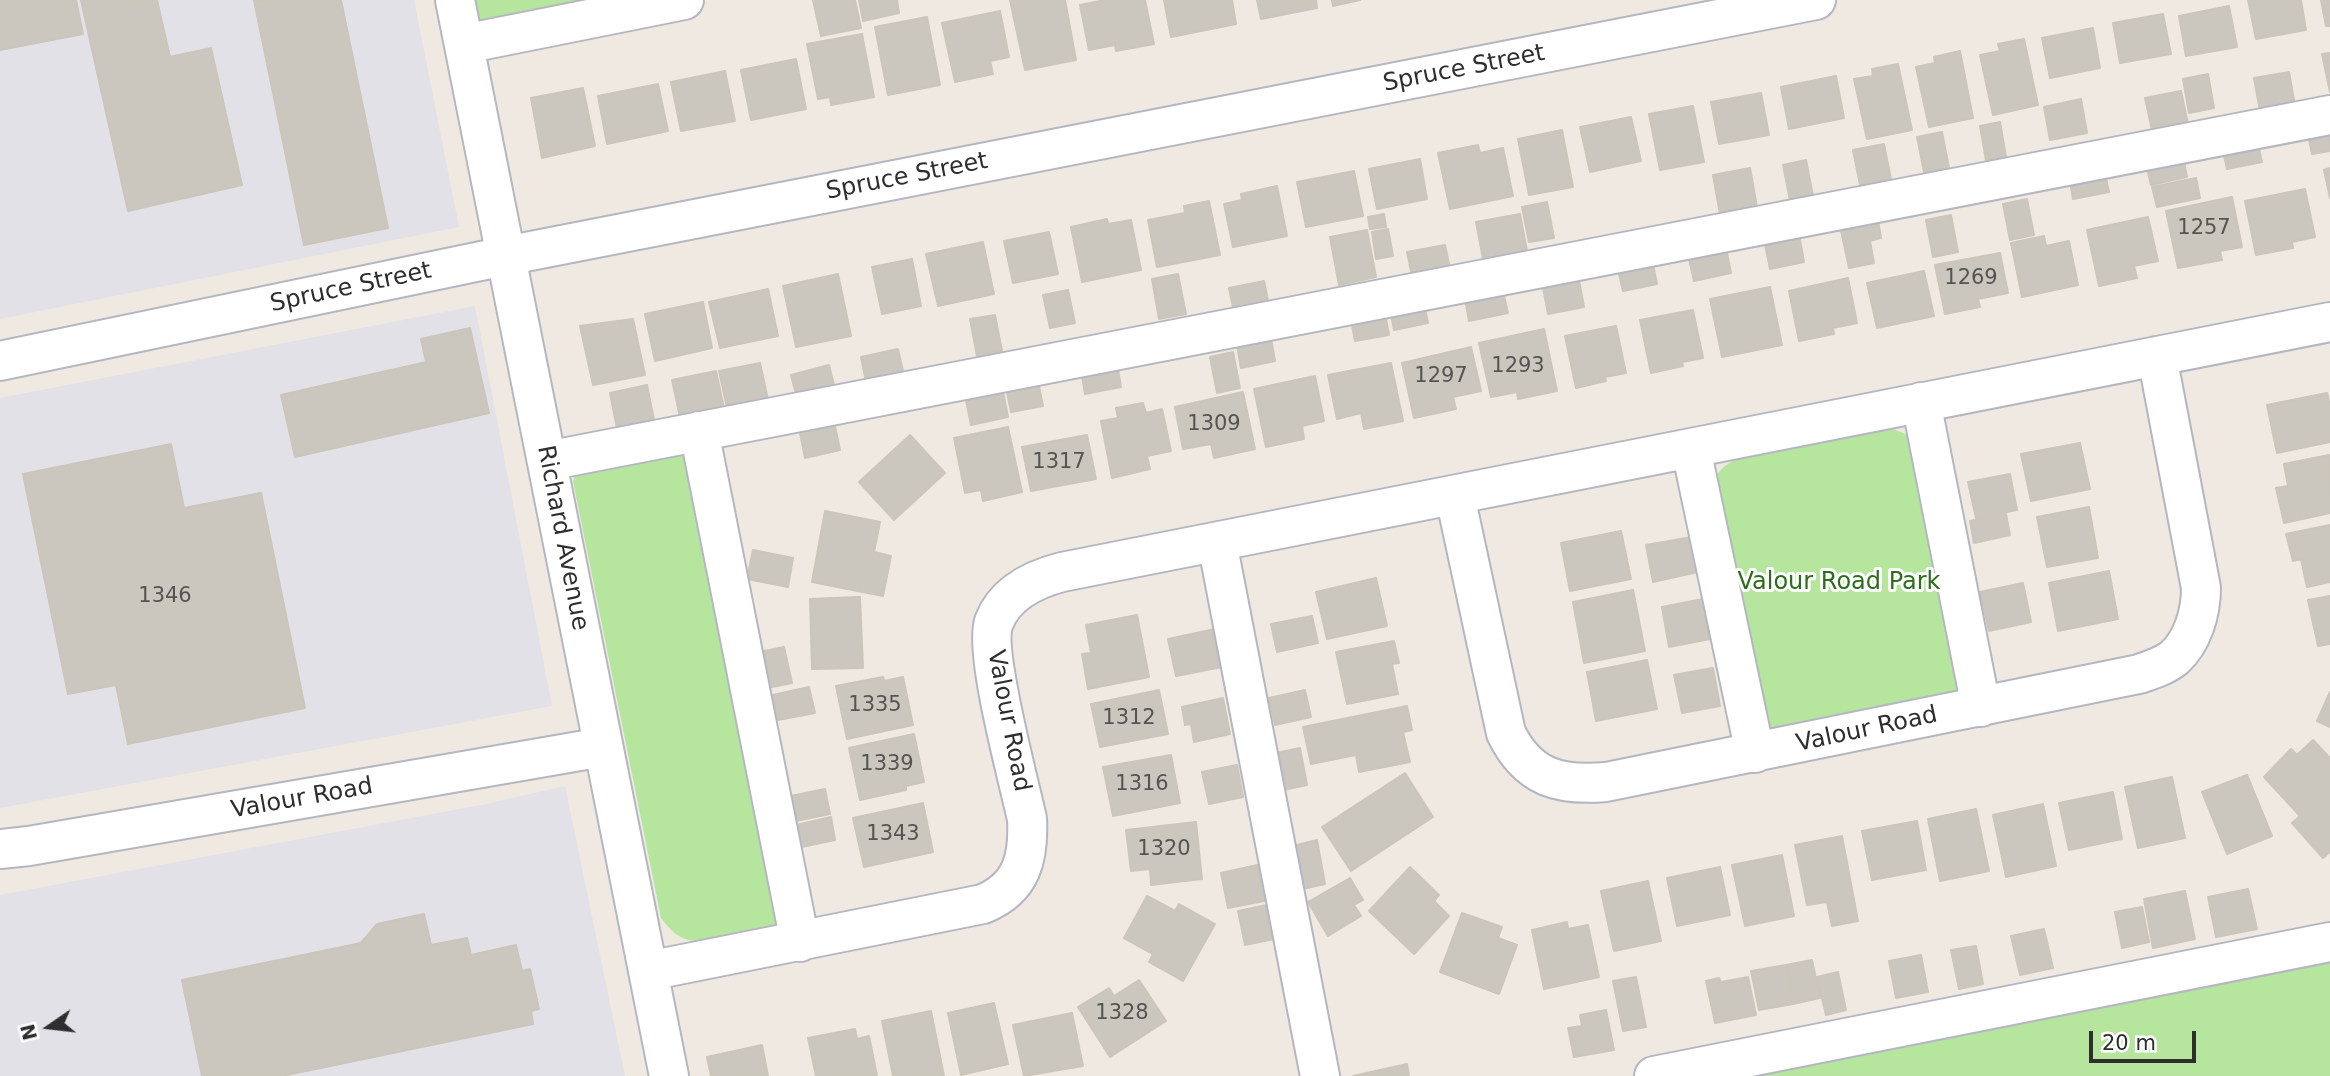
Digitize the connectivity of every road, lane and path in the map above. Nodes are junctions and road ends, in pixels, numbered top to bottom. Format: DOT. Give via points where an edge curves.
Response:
graph roads {
  1 [pos="455,0"];
  2 [pos="684,0"];
  3 [pos="1816,0"];
  4 [pos="594,9"];
  5 [pos="464,44"];
  6 [pos="2330,115"];
  7 [pos="505,256"];
  8 [pos="2330,322"];
  9 [pos="2157,356"];
  10 [pos="0,361"];
  11 [pos="1921,402"];
  12 [pos="699,430"];
  13 [pos="1691,449"];
  14 [pos="547,461"];
  15 [pos="1455,496"];
  16 [pos="1217,542"];
  17 [pos="1981,707"];
  18 [pos="603,747"];
  19 [pos="1755,753"];
  20 [pos="0,849"];
  21 [pos="800,942"];
  22 [pos="2330,942"];
  23 [pos="648,971"];
  24 [pos="669,1076"];
  25 [pos="1320,1076"];
  26 [pos="1654,1076"];
  1 -- 5 [label="street, Richard Avenue"];
  2 -- 4 [label="street"];
  3 -- 7 [label="street, Spruce Street"];
  4 -- 5 [label="street"];
  5 -- 7 [label="street, Richard Avenue"];
  6 -- 12 [label="street"];
  7 -- 10 [label="street, Spruce Street"];
  7 -- 14 [label="street, Richard Avenue"];
  8 -- 9 [label="street, Valour Road"];
  9 -- 11 [label="street, Valour Road"];
  9 -- 17 [label="street, Valour Road" via="2200,571 2201,604 2191,632 2175,657 2155,669"];
  11 -- 13 [label="street, Valour Road"];
  11 -- 17 [label="street"];
  12 -- 14 [label="street"];
  12 -- 21 [label="street"];
  13 -- 15 [label="street, Valour Road"];
  13 -- 19 [label="street"];
  14 -- 18 [label="street, Richard Avenue"];
  15 -- 16 [label="street, Valour Road"];
  15 -- 19 [label="street, Valour Road" via="1506,733 1533,768 1556,780 1595,783"];
  16 -- 21 [label="street, Valour Road" via="1048,576 1024,587 1000,612 993,629 994,664 1028,838 1022,867 1007,891 983,904"];
  16 -- 25 [label="street"];
  17 -- 19 [label="street, Valour Road"];
  18 -- 20 [label="street, Valour Road"];
  18 -- 23 [label="street, Richard Avenue"];
  21 -- 23 [label="street, Valour Road"];
  22 -- 26 [label="street"];
  23 -- 24 [label="street, Richard Avenue"];
}
